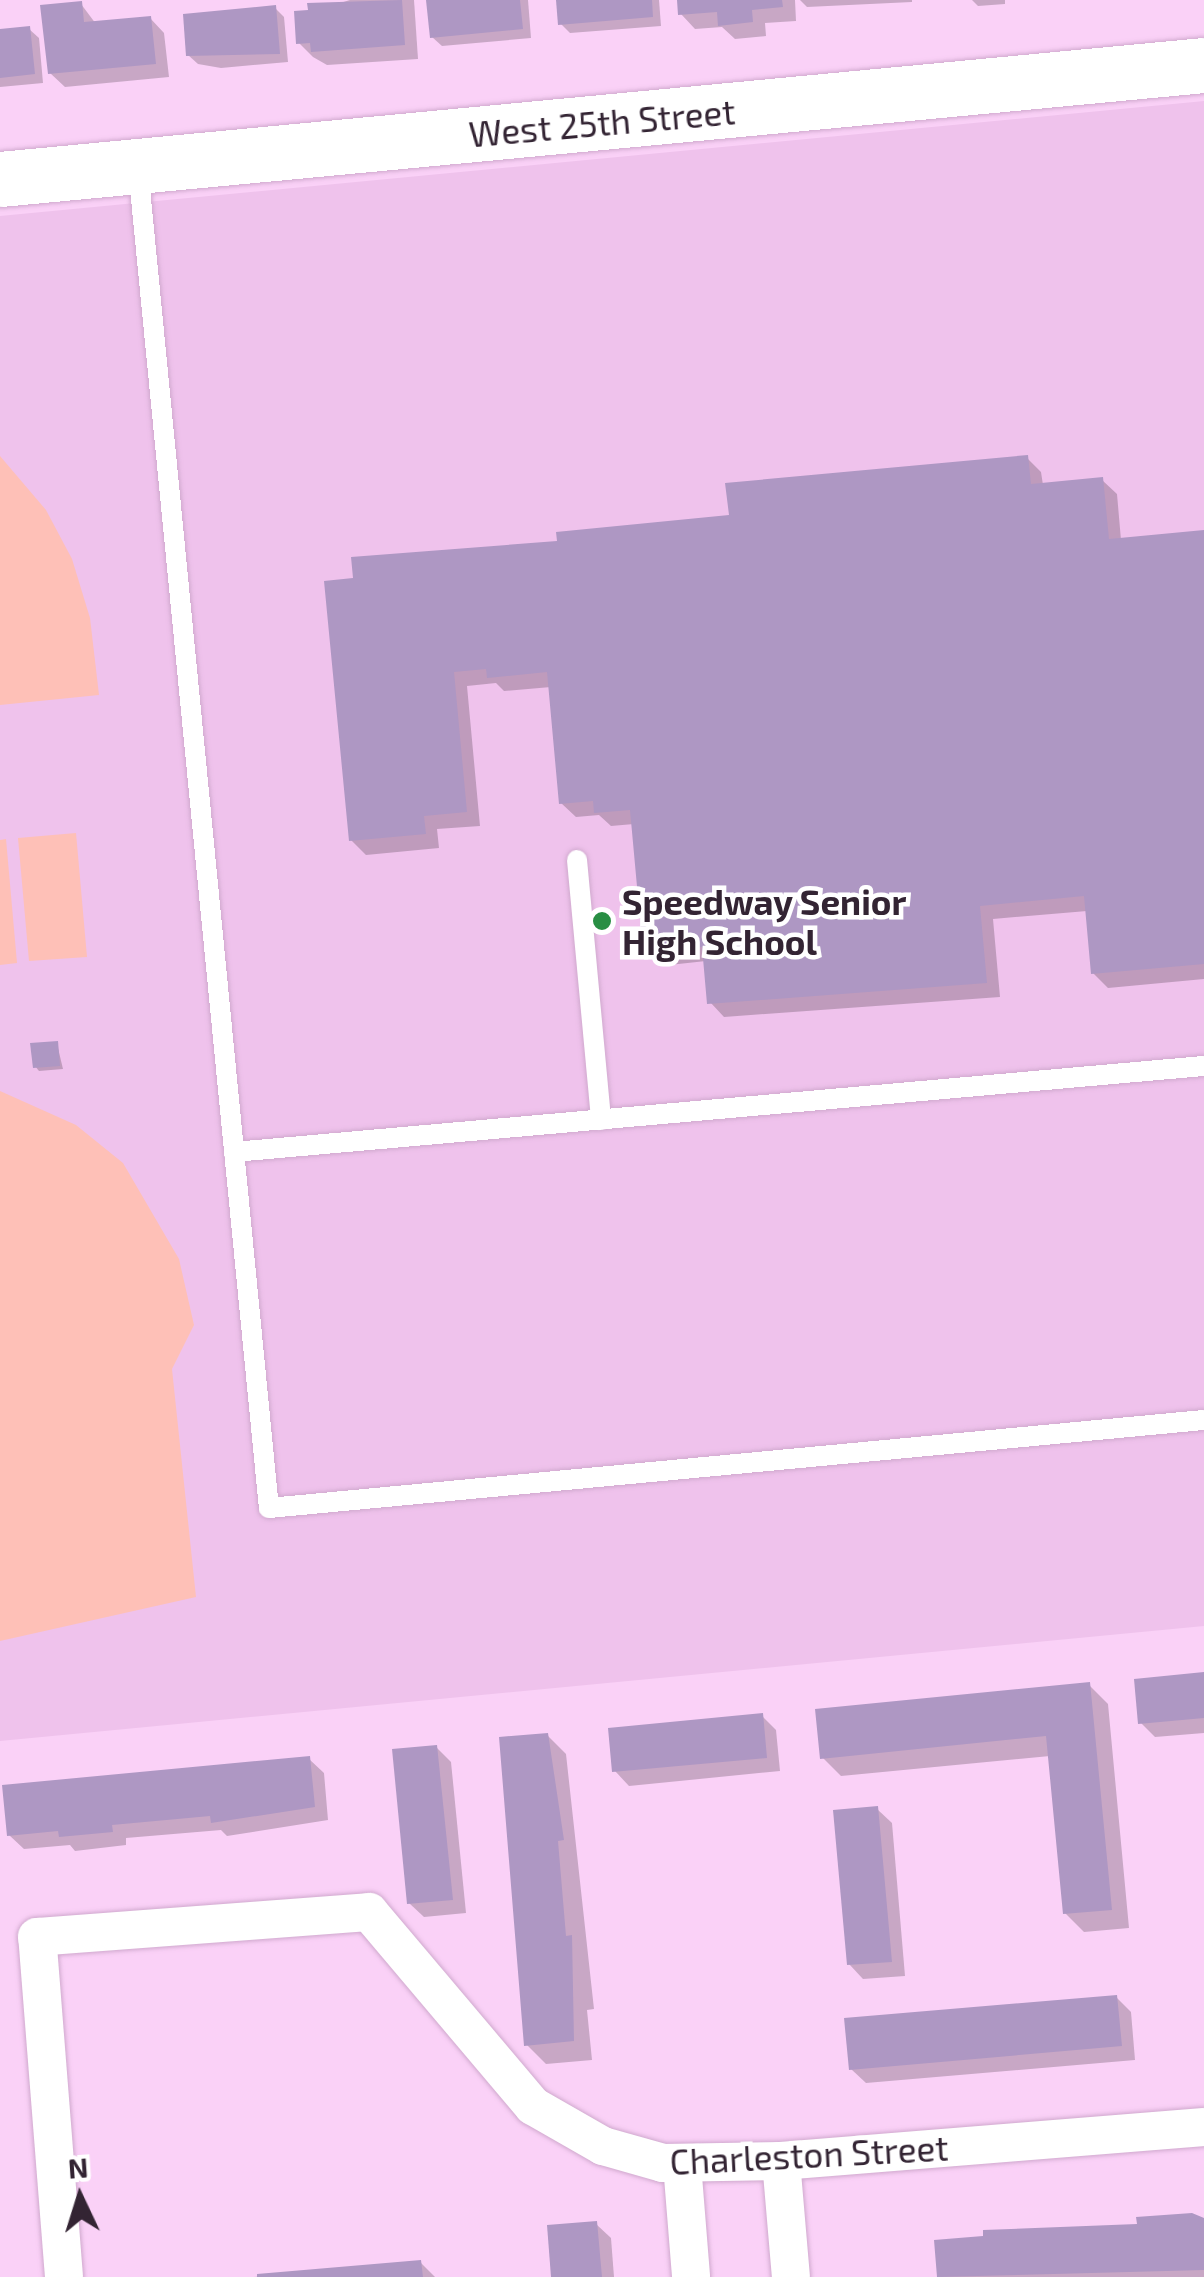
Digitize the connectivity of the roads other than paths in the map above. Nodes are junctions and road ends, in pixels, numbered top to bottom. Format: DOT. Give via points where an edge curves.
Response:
graph roads {
  1 [pos="1204,66"];
  2 [pos="138,166"];
  3 [pos="0,179"];
  4 [pos="577,860"];
  5 [pos="1204,1066"];
  6 [pos="601,1120"];
  7 [pos="234,1152"];
  8 [pos="1204,1420"];
  9 [pos="1204,2127"];
  10 [pos="782,2161"];
  11 [pos="682,2164"];
  12 [pos="64,2277"];
  13 [pos="691,2277"];
  14 [pos="791,2277"];
  1 -- 2 [label="street, West 25th Street"];
  2 -- 3 [label="street, West 25th Street"];
  2 -- 7 [label="lane"];
  4 -- 6 [label="lane"];
  5 -- 6 [label="lane"];
  6 -- 7 [label="lane"];
  7 -- 8 [label="lane" via="269,1508"];
  9 -- 10 [label="street, Charleston Street"];
  10 -- 11 [label="street, Charleston Street"];
  10 -- 14 [label="street"];
  11 -- 12 [label="street, Charleston Street" via="603,2146 533,2106 369,1912 37,1938"];
  11 -- 13 [label="street"];
}
